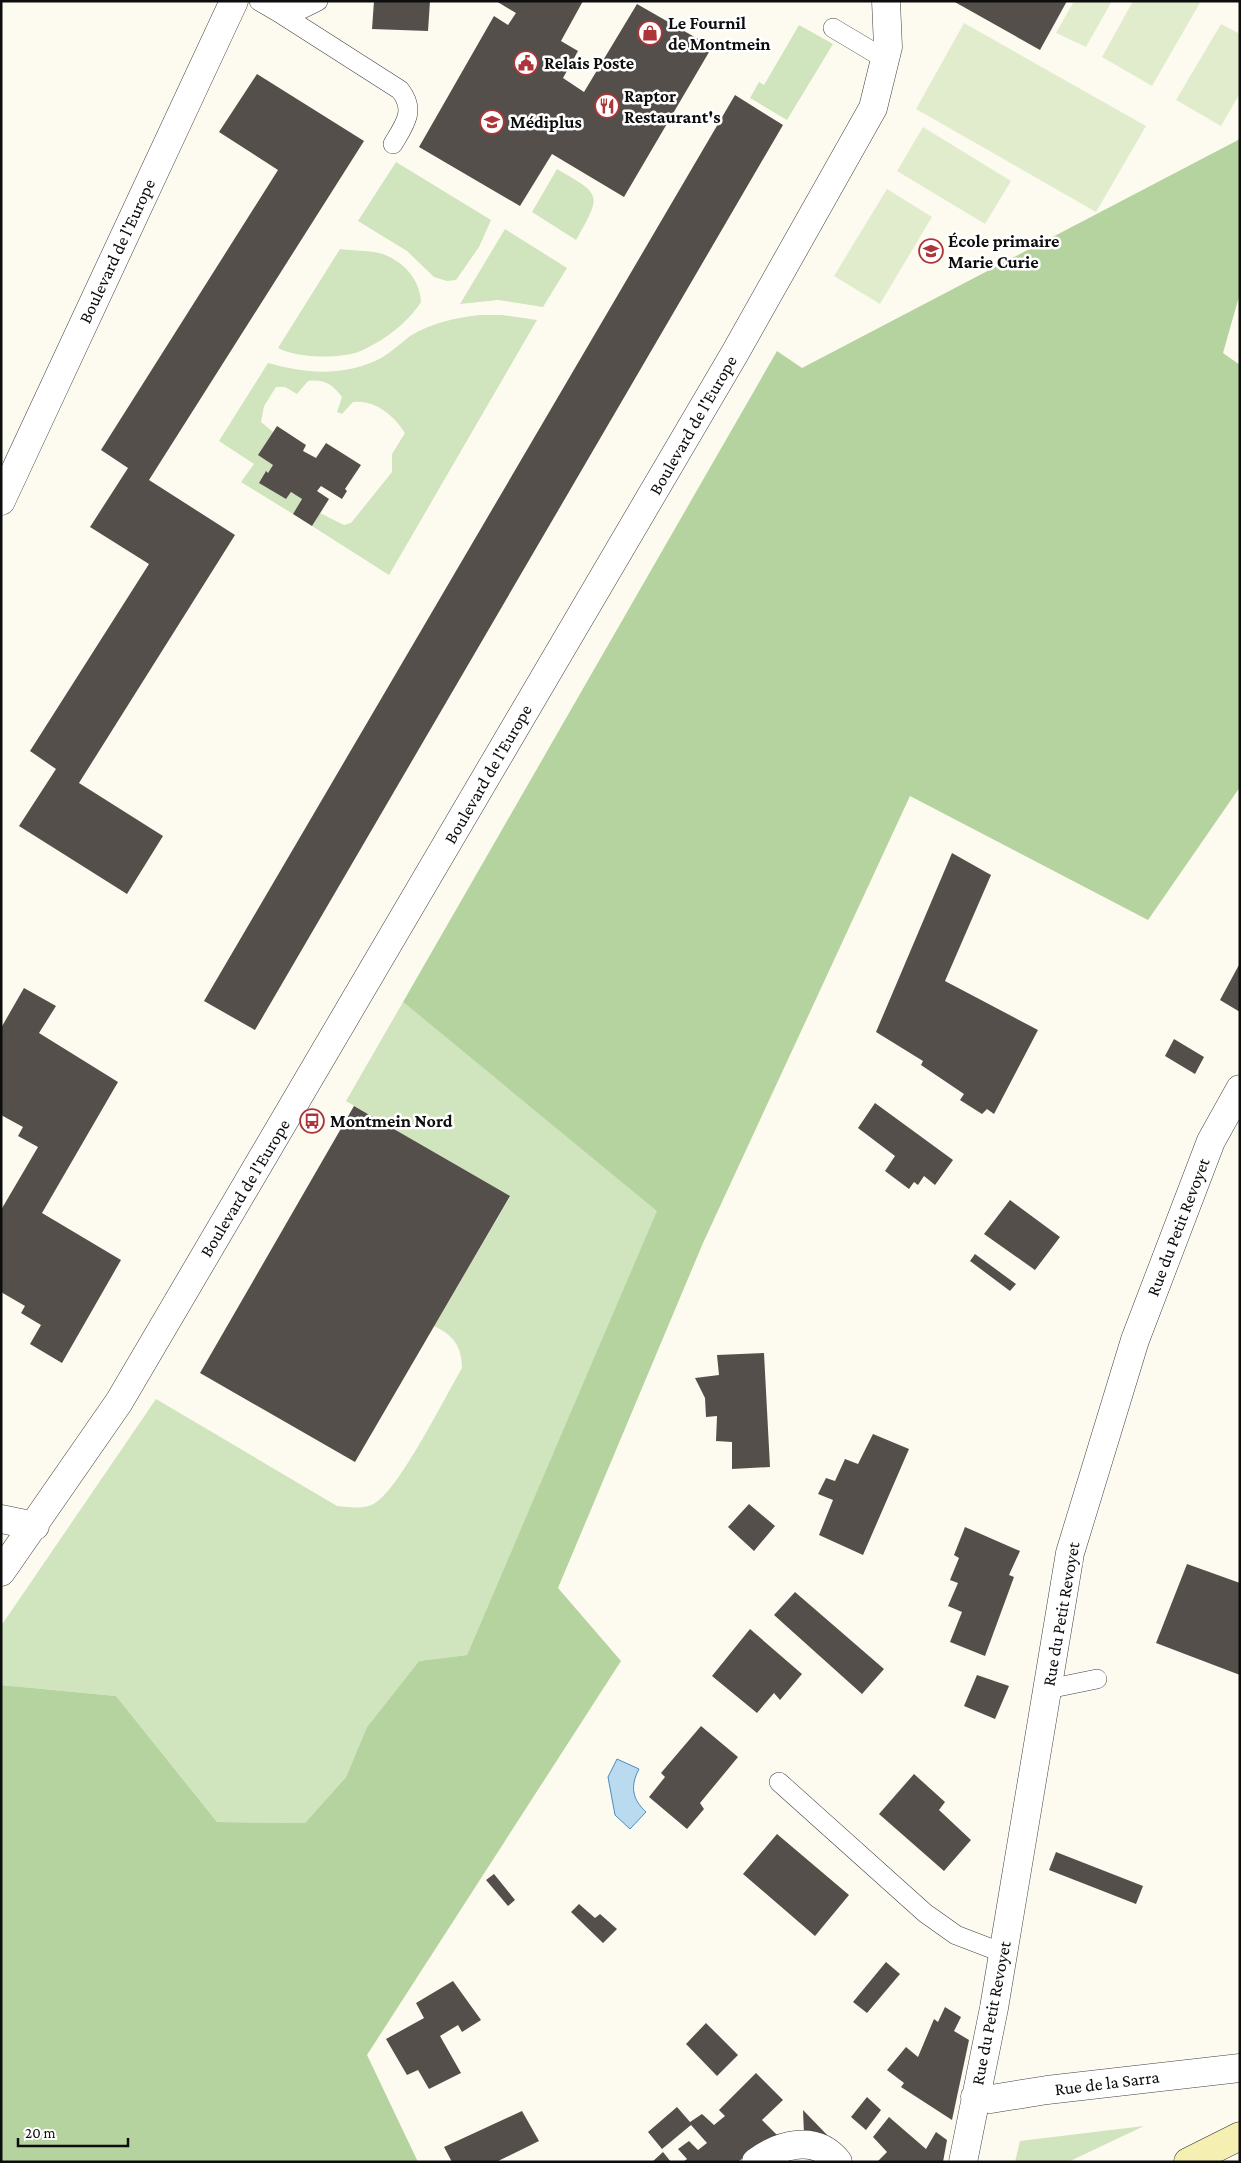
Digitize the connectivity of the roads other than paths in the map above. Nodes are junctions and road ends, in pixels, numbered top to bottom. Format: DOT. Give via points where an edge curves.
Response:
graph roads {
  1 [pos="234,1"];
  2 [pos="260,1"];
  3 [pos="318,1"];
  4 [pos="886,1"];
  5 [pos="278,12"];
  6 [pos="833,28"];
  7 [pos="885,59"];
  8 [pos="393,144"];
  9 [pos="1,501"];
  10 [pos="1240,1089"];
  11 [pos="1,1519"];
  12 [pos="35,1526"];
  13 [pos="1,1572"];
  14 [pos="1097,1679"];
  15 [pos="1048,1689"];
  16 [pos="779,1782"];
  17 [pos="1003,1953"];
  18 [pos="1240,2068"];
  19 [pos="975,2097"];
  20 [pos="1240,2136"];
  21 [pos="756,2162"];
  22 [pos="838,2162"];
  23 [pos="963,2162"];
  24 [pos="1188,2162"];
  1 -- 9 [label="street, Boulevard de l'Europe"];
  2 -- 5 [label="lane"];
  3 -- 5 [label="lane" via="302,10"];
  4 -- 7 [label="street, Boulevard de l'Europe" via="888,47"];
  5 -- 8 [label="lane" via="400,90 408,100 408,115"];
  6 -- 7 [label="lane"];
  7 -- 12 [label="street, Boulevard de l'Europe" via="873,108 735,353 120,1402"];
  10 -- 15 [label="street, Rue du Petit Revoyet" via="1211,1141 1135,1340 1070,1553"];
  11 -- 12 [label="street"];
  12 -- 13 [label="street, Boulevard de l'Europe"];
  14 -- 15 [label="lane"];
  15 -- 17 [label="street, Rue du Petit Revoyet"];
  16 -- 17 [label="lane" via="956,1936"];
  17 -- 19 [label="street, Rue du Petit Revoyet"];
  18 -- 19 [label="street, Rue de la Sarra" via="991,2099"];
  19 -- 23 [label="street, Rue du Petit Revoyet"];
  20 -- 24 [label="street"];
  21 -- 22 [label="street" via="784,2146 804,2143 819,2148"];
}
